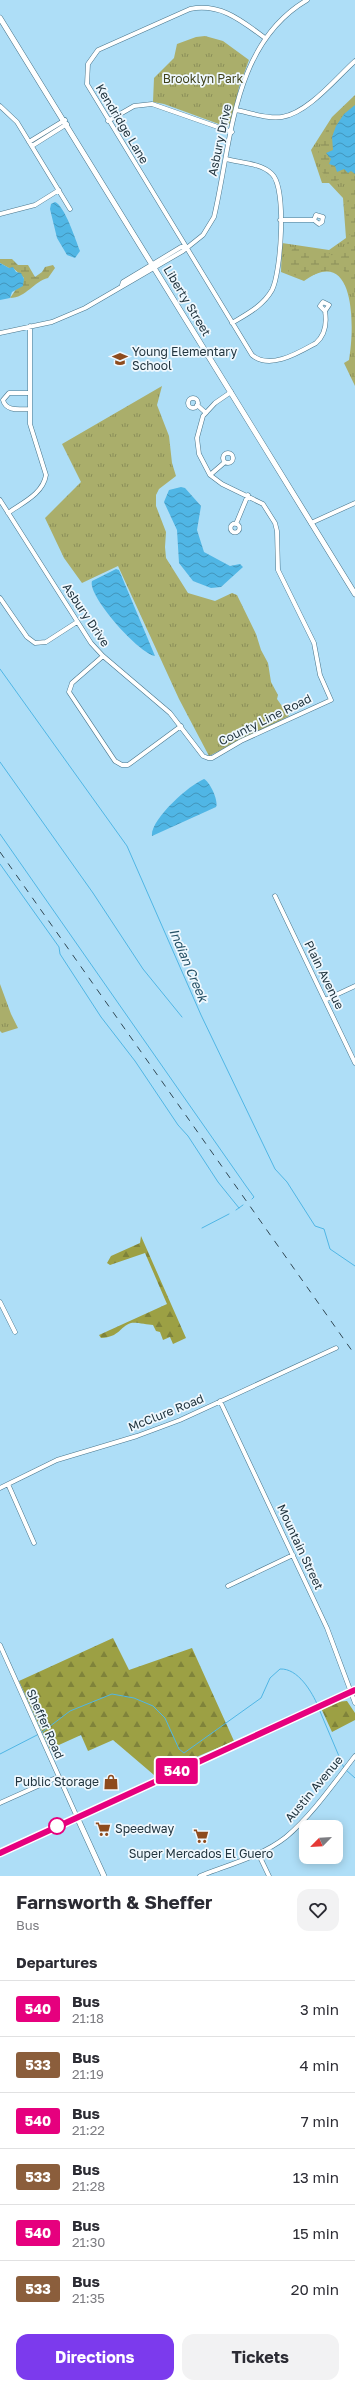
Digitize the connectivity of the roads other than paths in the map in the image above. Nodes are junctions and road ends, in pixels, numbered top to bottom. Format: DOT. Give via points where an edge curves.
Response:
graph roads {
  1 [pos="307,0"];
  2 [pos="0,18"];
  3 [pos="265,38"];
  4 [pos="355,61"];
  5 [pos="0,106"];
  6 [pos="236,110"];
  7 [pos="108,121"];
  8 [pos="66,122"];
  9 [pos="232,132"];
  10 [pos="31,144"];
  11 [pos="226,160"];
  12 [pos="59,190"];
  13 [pos="70,209"];
  14 [pos="0,214"];
  15 [pos="280,220"];
  16 [pos="314,220"];
  17 [pos="185,247"];
  18 [pos="154,266"];
  19 [pos="325,311"];
  20 [pos="232,324"];
  21 [pos="30,326"];
  22 [pos="0,333"];
  23 [pos="231,392"];
  24 [pos="30,393"];
  25 [pos="197,405"];
  26 [pos="30,409"];
  27 [pos="206,413"];
  28 [pos="224,462"];
  29 [pos="210,475"];
  30 [pos="248,495"];
  31 [pos="0,500"];
  32 [pos="355,503"];
  33 [pos="8,513"];
  34 [pos="311,523"];
  35 [pos="236,524"];
  36 [pos="355,594"];
  37 [pos="0,598"];
  38 [pos="77,622"];
  39 [pos="103,656"];
  40 [pos="181,726"];
  41 [pos="208,758"];
  42 [pos="275,896"];
  43 [pos="355,986"];
  44 [pos="325,1000"];
  45 [pos="355,1063"];
  46 [pos="0,1302"];
  47 [pos="15,1332"];
  48 [pos="336,1348"];
  49 [pos="220,1402"];
  50 [pos="8,1484"];
  51 [pos="0,1488"];
  52 [pos="34,1543"];
  53 [pos="293,1555"];
  54 [pos="228,1586"];
  55 [pos="0,1645"];
  56 [pos="2,1654"];
  57 [pos="352,1691"];
  58 [pos="355,1703"];
  59 [pos="355,1756"];
  60 [pos="58,1778"];
  61 [pos="0,1803"];
  62 [pos="77,1817"];
  63 [pos="0,1852"];
  64 [pos="258,1853"];
  65 [pos="104,1876"];
  66 [pos="200,1876"];
  67 [pos="269,1876"];
  1 -- 3 [label="street, Asbury Drive" via="285,15"];
  2 -- 8 [label="street, Liberty Street"];
  3 -- 6 [label="street, Asbury Drive" via="245,74"];
  3 -- 7 [label="street, Kendridge Lane" via="229,13 202,7 179,13 104,46 90,59 86,68 86,79 89,90"];
  4 -- 6 [label="street" via="311,102 294,113 271,117"];
  5 -- 10 [label="street" via="14,118"];
  6 -- 9 [label="street, Asbury Drive"];
  7 -- 9 [label="street" via="134,106 152,104"];
  7 -- 17 [label="street, Kendridge Lane"];
  8 -- 10 [label="street"];
  8 -- 18 [label="street, Liberty Street"];
  9 -- 11 [label="street, Asbury Drive"];
  10 -- 12 [label="street"];
  11 -- 15 [label="street" via="261,167 274,176 280,190"];
  11 -- 17 [label="street, Asbury Drive" via="212,221 203,235"];
  12 -- 13 [label="street"];
  12 -- 14 [label="street" via="35,205"];
  15 -- 16 [label="street"];
  15 -- 20 [label="street" via="279,264 275,283 259,306"];
  17 -- 18 [label="street, Asbury Drive"];
  17 -- 20 [label="street, Kendridge Lane"];
  18 -- 21 [label="street, Asbury Drive" via="75,313 52,322"];
  18 -- 23 [label="street, Liberty Street"];
  19 -- 20 [label="street, Kendridge Lane" via="325,329 319,341 279,360 268,362 252,355"];
  21 -- 22 [label="street, Asbury Drive"];
  21 -- 24 [label="street"];
  23 -- 27 [label="street"];
  23 -- 34 [label="street, Liberty Street"];
  24 -- 26 [label="street"];
  24 -- 26 [label="street" via="9,393 3,400 10,408"];
  25 -- 27 [label="street"];
  26 -- 33 [label="street" via="32,433 46,469 45,482 37,493"];
  27 -- 29 [label="street" via="198,432 197,444 201,460"];
  28 -- 29 [label="street"];
  29 -- 30 [label="street" via="222,484"];
  30 -- 35 [label="street"];
  30 -- 41 [label="street, County Line Road" via="263,504 276,526 278,570 314,641 320,676 331,700"];
  31 -- 33 [label="street, Asbury Drive"];
  32 -- 34 [label="street"];
  33 -- 38 [label="street, Asbury Drive"];
  34 -- 36 [label="street, Liberty Street"];
  37 -- 38 [label="street" via="27,636 35,643 46,642"];
  38 -- 39 [label="street, Asbury Drive"];
  39 -- 40 [label="street, Asbury Drive" via="159,702"];
  39 -- 40 [label="street" via="72,683 69,692 71,699 115,761 128,765"];
  40 -- 41 [label="street, Asbury Drive" via="203,756"];
  42 -- 44 [label="street, Plain Avenue"];
  43 -- 44 [label="street"];
  44 -- 45 [label="street, Plain Avenue"];
  46 -- 47 [label="street"];
  48 -- 49 [label="street, McClure Road"];
  49 -- 50 [label="street, McClure Road" via="155,1430 57,1460"];
  49 -- 53 [label="street, Mountain Street"];
  50 -- 51 [label="street, McClure Road"];
  50 -- 52 [label="street"];
  53 -- 54 [label="street"];
  53 -- 57 [label="street, Mountain Street" via="327,1628"];
  55 -- 56 [label="street, Sheffer Road"];
  56 -- 60 [label="street, Sheffer Road"];
  57 -- 58 [label="street, Mountain Street"];
  57 -- 62 [label="main road"];
  59 -- 64 [label="street, Austin Avenue" via="298,1826 286,1837"];
  60 -- 61 [label="street"];
  60 -- 62 [label="street, Sheffer Road"];
  62 -- 63 [label="main road"];
  62 -- 65 [label="street, Sheffer Road"];
  64 -- 66 [label="street, Austin Avenue"];
  64 -- 67 [label="street"];
}
